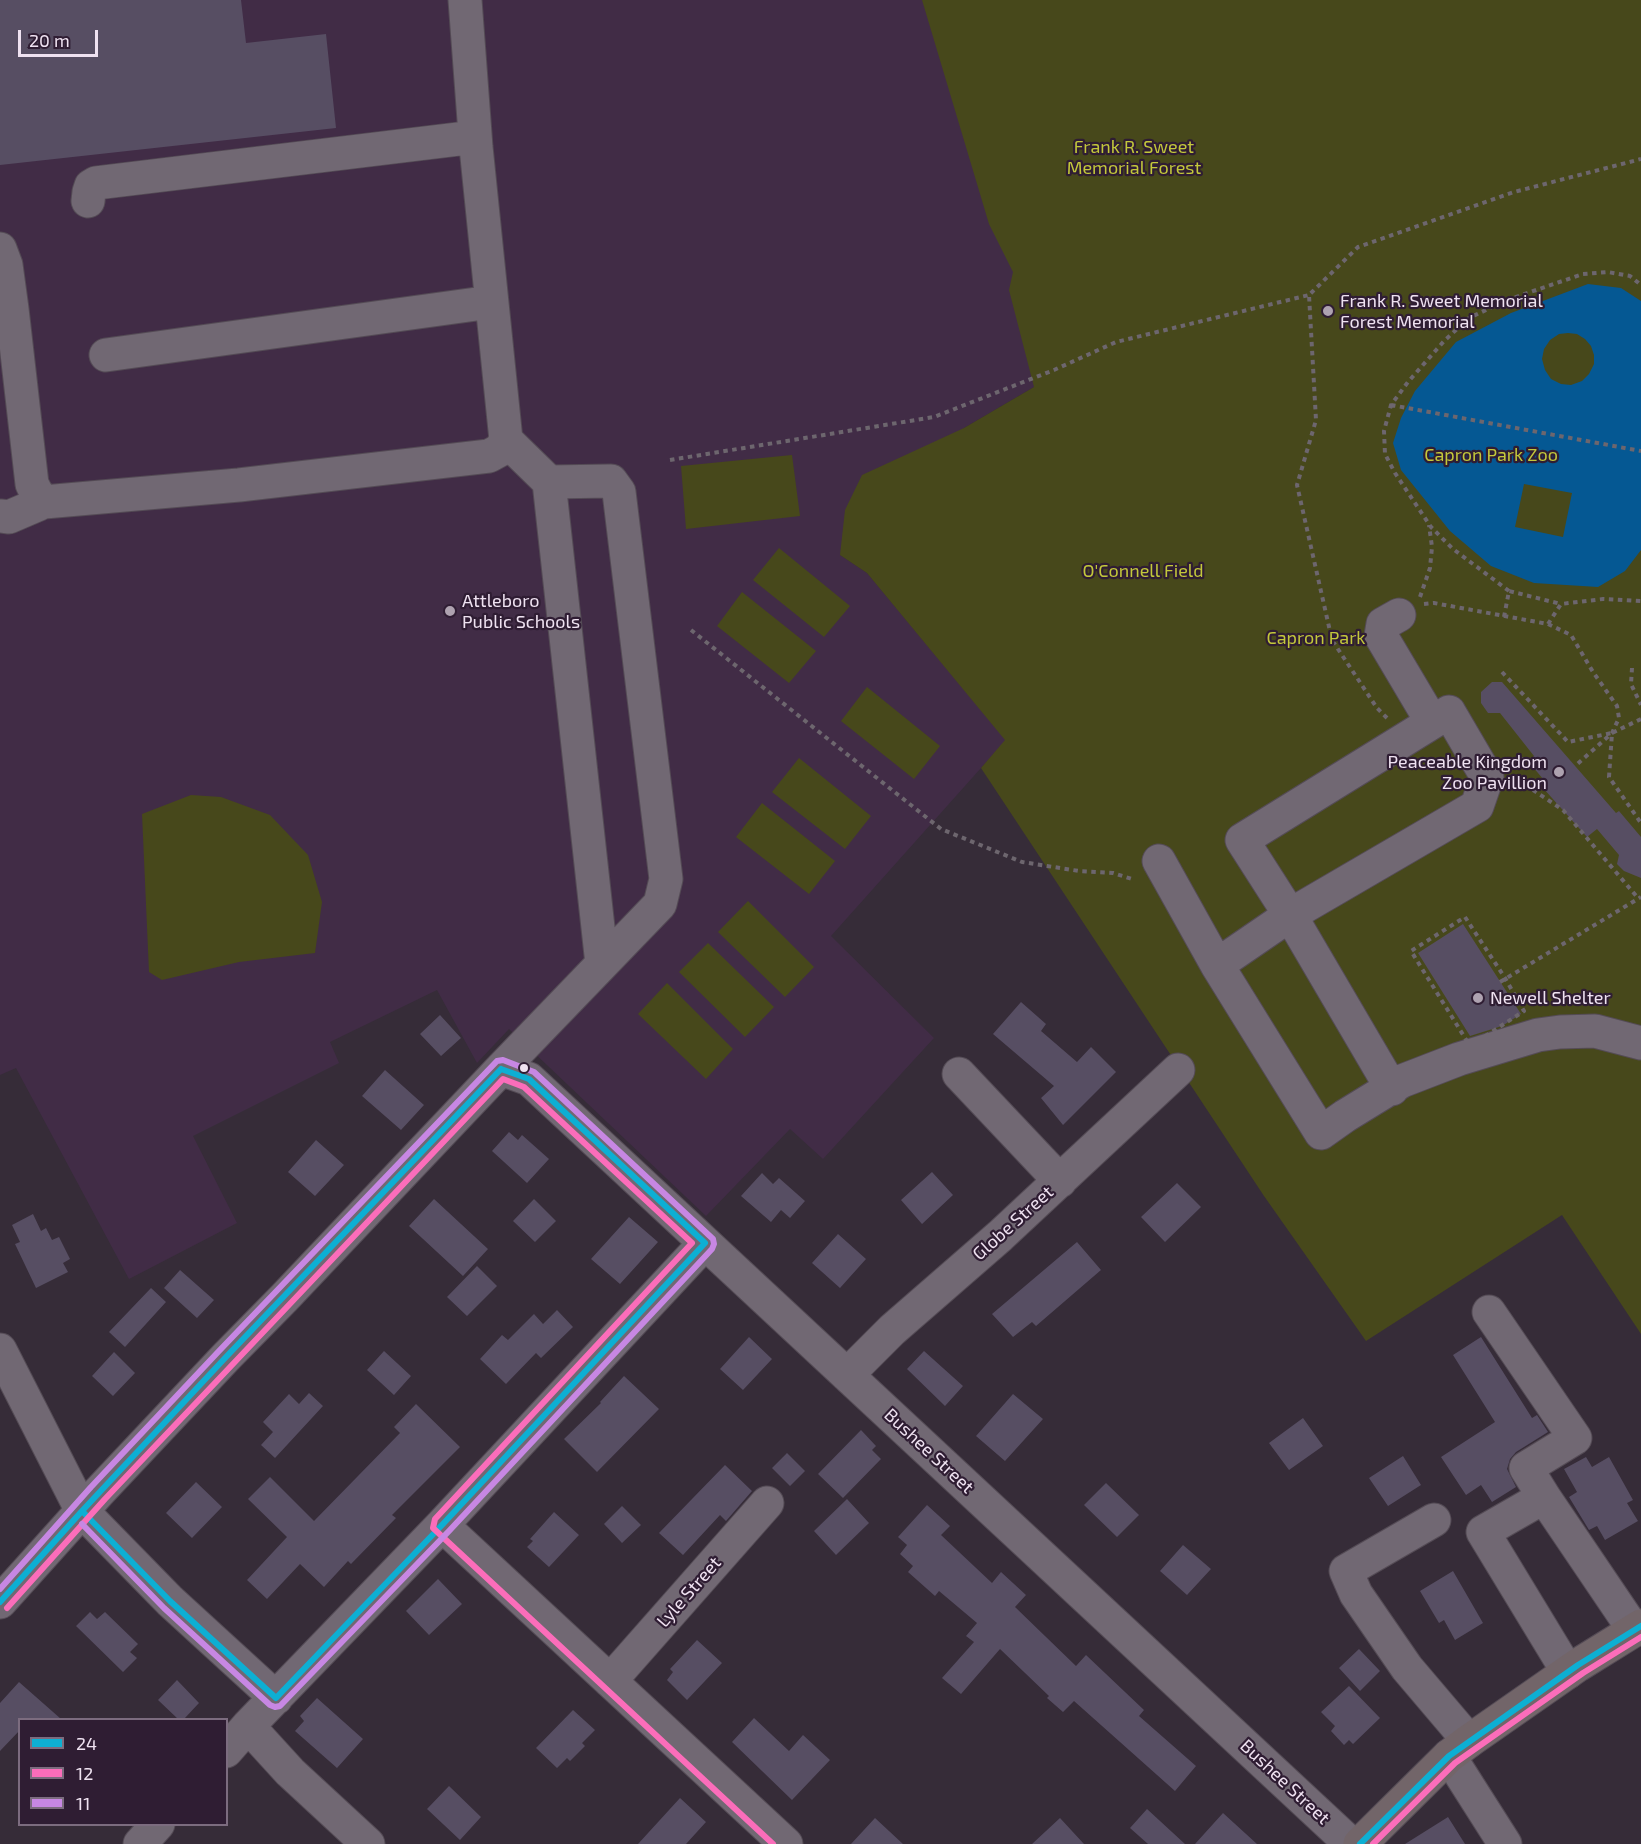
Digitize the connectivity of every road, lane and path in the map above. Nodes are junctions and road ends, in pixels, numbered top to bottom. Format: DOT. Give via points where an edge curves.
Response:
graph roads {
  1 [pos="465,0"];
  2 [pos="475,137"];
  3 [pos="1641,159"];
  4 [pos="88,201"];
  5 [pos="0,249"];
  6 [pos="1641,285"];
  7 [pos="1309,295"];
  8 [pos="491,302"];
  9 [pos="106,355"];
  10 [pos="1391,405"];
  11 [pos="506,440"];
  12 [pos="1641,451"];
  13 [pos="669,460"];
  14 [pos="549,482"];
  15 [pos="44,502"];
  16 [pos="0,516"];
  17 [pos="1429,524"];
  18 [pos="1509,591"];
  19 [pos="1641,601"];
  20 [pos="1561,604"];
  21 [pos="1399,615"];
  22 [pos="1504,617"];
  23 [pos="1548,624"];
  24 [pos="691,630"];
  25 [pos="1632,668"];
  26 [pos="1502,672"];
  27 [pos="1641,705"];
  28 [pos="1641,719"];
  29 [pos="1420,730"];
  30 [pos="1612,733"];
  31 [pos="1524,759"];
  32 [pos="1501,765"];
  33 [pos="1575,766"];
  34 [pos="1514,783"];
  35 [pos="1641,823"];
  36 [pos="1159,861"];
  37 [pos="1176,892"];
  38 [pos="1640,897"];
  39 [pos="1290,915"];
  40 [pos="602,964"];
  41 [pos="1217,965"];
  42 [pos="1505,978"];
  43 [pos="1500,981"];
  44 [pos="1641,1043"];
  45 [pos="501,1069"];
  46 [pos="1178,1070"];
  47 [pos="959,1074"];
  48 [pos="1392,1089"];
  49 [pos="1059,1181"];
  50 [pos="705,1243"];
  51 [pos="1489,1312"];
  52 [pos="0,1350"];
  53 [pos="847,1375"];
  54 [pos="1544,1497"];
  55 [pos="767,1503"];
  56 [pos="82,1511"];
  57 [pos="1434,1520"];
  58 [pos="442,1525"];
  59 [pos="0,1602"];
  60 [pos="1638,1628"];
  61 [pos="1568,1672"];
  62 [pos="610,1681"];
  63 [pos="276,1698"];
  64 [pos="248,1726"];
  65 [pos="1459,1748"];
  66 [pos="228,1749"];
  67 [pos="156,1826"];
  68 [pos="1363,1842"];
  69 [pos="140,1844"];
  70 [pos="368,1844"];
  71 [pos="786,1844"];
  72 [pos="1505,1844"];
  1 -- 2 [label="street"];
  2 -- 4 [label="street" via="96,183 91,186"];
  2 -- 8 [label="street"];
  3 -- 7 [label="path" via="1514,192 1358,247"];
  5 -- 15 [label="street" via="12,309 32,484"];
  6 -- 10 [label="path" via="1630,276 1608,272 1583,274 1498,304 1469,318 1444,341"];
  7 -- 13 [label="path" via="1116,342 934,417"];
  7 -- 29 [label="path" via="1316,420 1297,484 1332,640 1377,708"];
  8 -- 9 [label="street"];
  8 -- 11 [label="street"];
  10 -- 12 [label="path"];
  10 -- 17 [label="path" via="1384,431 1385,454"];
  11 -- 14 [label="street"];
  11 -- 15 [label="street" via="500,450 489,456 239,485"];
  14 -- 40 [label="street"];
  14 -- 40 [label="street" via="611,481 620,492 666,879 660,904"];
  15 -- 16 [label="street" via="9,517"];
  17 -- 18 [label="path" via="1454,549"];
  17 -- 22 [label="path" via="1430,568 1418,604 1434,603"];
  18 -- 20 [label="path"];
  18 -- 22 [label="path"];
  19 -- 20 [label="path" via="1604,599"];
  20 -- 23 [label="path"];
  21 -- 29 [label="street" via="1383,624 1381,636"];
  22 -- 23 [label="path"];
  23 -- 30 [label="path" via="1571,635 1617,706 1618,718"];
  24 -- 37 [label="path" via="940,829 1022,862 1113,873"];
  25 -- 27 [label="path" via="1631,684"];
  26 -- 30 [label="path" via="1568,742"];
  28 -- 30 [label="path"];
  29 -- 39 [label="street" via="1242,840"];
  29 -- 39 [label="street" via="1449,712 1487,777 1477,806"];
  30 -- 33 [label="path"];
  30 -- 35 [label="path" via="1609,777"];
  31 -- 32 [label="path"];
  34 -- 38 [label="path" via="1530,788 1563,810"];
  36 -- 37 [label="street"];
  37 -- 41 [label="street"];
  38 -- 42 [label="path"];
  39 -- 41 [label="street"];
  39 -- 48 [label="street"];
  40 -- 45 [label="street"];
  41 -- 48 [label="street" via="1321,1132"];
  42 -- 42 [label="path" via="1465,917 1411,951 1470,1046 1524,1011"];
  42 -- 43 [label="path"];
  44 -- 48 [label="street" via="1595,1030 1538,1035 1459,1059 1402,1081"];
  45 -- 50 [label="street, Bushee Street" via="529,1079"];
  45 -- 56 [label="street"];
  46 -- 49 [label="street, Globe Street"];
  47 -- 49 [label="street"];
  49 -- 53 [label="street, Globe Street"];
  50 -- 53 [label="street, Bushee Street"];
  50 -- 58 [label="street"];
  51 -- 54 [label="street" via="1575,1438 1526,1468"];
  52 -- 56 [label="street"];
  53 -- 68 [label="street, Bushee Street"];
  54 -- 60 [label="street"];
  54 -- 61 [label="street" via="1483,1532"];
  55 -- 62 [label="street, Lyle Street"];
  56 -- 59 [label="street"];
  56 -- 63 [label="street" via="170,1601"];
  57 -- 65 [label="street" via="1346,1571 1356,1594"];
  58 -- 62 [label="street"];
  58 -- 63 [label="street"];
  60 -- 61 [label="highway"];
  61 -- 65 [label="highway"];
  62 -- 71 [label="street"];
  63 -- 64 [label="street"];
  64 -- 66 [label="street"];
  64 -- 70 [label="street" via="290,1772"];
  65 -- 68 [label="highway"];
  65 -- 72 [label="street"];
  67 -- 69 [label="street"];
}
